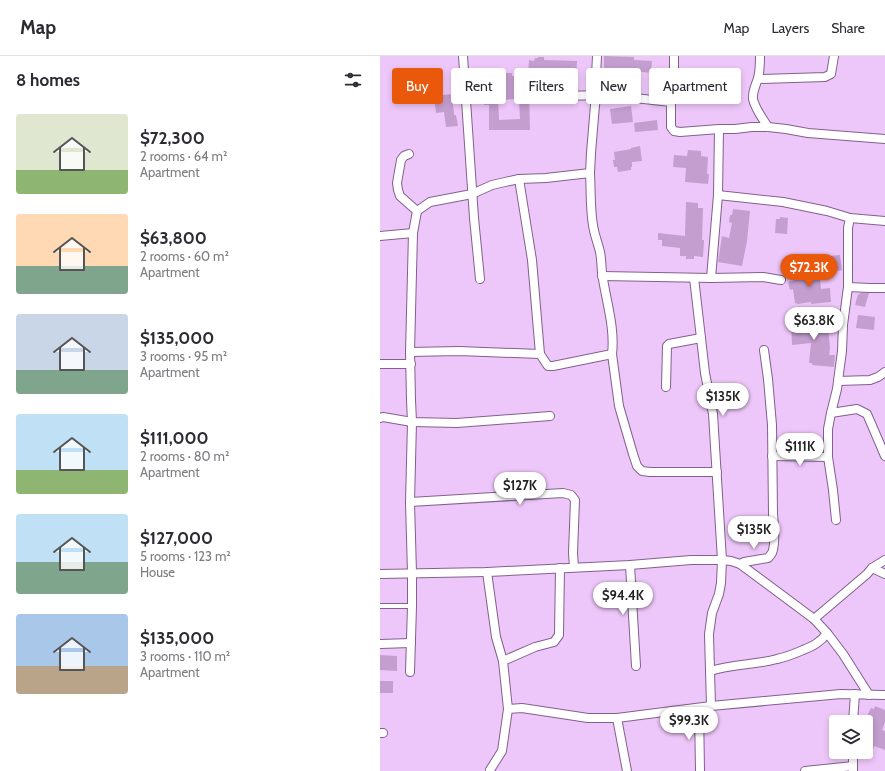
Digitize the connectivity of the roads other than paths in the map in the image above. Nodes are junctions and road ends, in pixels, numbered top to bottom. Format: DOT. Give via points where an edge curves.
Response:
graph roads {
  1 [pos="463,56"];
  2 [pos="596,56"];
  3 [pos="674,56"];
  4 [pos="760,56"];
  5 [pos="834,56"];
  6 [pos="596,68"];
  7 [pos="674,68"];
  8 [pos="758,79"];
  9 [pos="594,104"];
  10 [pos="671,104"];
  11 [pos="768,128"];
  12 [pos="719,129"];
  13 [pos="885,139"];
  14 [pos="409,154"];
  15 [pos="590,173"];
  16 [pos="519,179"];
  17 [pos="472,194"];
  18 [pos="718,195"];
  19 [pos="417,210"];
  20 [pos="850,218"];
  21 [pos="885,221"];
  22 [pos="413,233"];
  23 [pos="380,236"];
  24 [pos="602,276"];
  25 [pos="480,278"];
  26 [pos="694,278"];
  27 [pos="711,278"];
  28 [pos="781,280"];
  29 [pos="848,287"];
  30 [pos="885,288"];
  31 [pos="701,338"];
  32 [pos="764,350"];
  33 [pos="410,352"];
  34 [pos="540,354"];
  35 [pos="612,354"];
  36 [pos="380,364"];
  37 [pos="411,364"];
  38 [pos="885,372"];
  39 [pos="838,381"];
  40 [pos="666,387"];
  41 [pos="831,413"];
  42 [pos="550,416"];
  43 [pos="380,418"];
  44 [pos="412,422"];
  45 [pos="772,456"];
  46 [pos="885,456"];
  47 [pos="828,457"];
  48 [pos="717,472"];
  49 [pos="410,502"];
  50 [pos="836,520"];
  51 [pos="722,560"];
  52 [pos="885,560"];
  53 [pos="740,564"];
  54 [pos="630,565"];
  55 [pos="574,567"];
  56 [pos="560,568"];
  57 [pos="872,568"];
  58 [pos="487,572"];
  59 [pos="412,573"];
  60 [pos="380,574"];
  61 [pos="885,574"];
  62 [pos="380,606"];
  63 [pos="412,606"];
  64 [pos="814,620"];
  65 [pos="827,633"];
  66 [pos="411,643"];
  67 [pos="380,644"];
  68 [pos="503,661"];
  69 [pos="636,666"];
  70 [pos="710,671"];
  71 [pos="410,672"];
  72 [pos="855,694"];
  73 [pos="869,695"];
  74 [pos="885,695"];
  75 [pos="711,706"];
  76 [pos="698,708"];
  77 [pos="508,709"];
  78 [pos="854,715"];
  79 [pos="617,718"];
  80 [pos="853,769"];
  81 [pos="488,771"];
  82 [pos="627,771"];
  83 [pos="700,771"];
  84 [pos="806,771"];
  1 -- 17 [label="street"];
  2 -- 6 [label="street"];
  3 -- 7 [label="street"];
  4 -- 8 [label="street"];
  5 -- 8 [label="street" via="831,74 825,77"];
  8 -- 11 [label="street" via="753,99"];
  9 -- 15 [label="street"];
  10 -- 12 [label="street" via="671,127 674,131"];
  11 -- 12 [label="street"];
  11 -- 13 [label="street"];
  12 -- 18 [label="street"];
  14 -- 19 [label="street" via="401,160 398,190 400,196"];
  15 -- 16 [label="street"];
  15 -- 24 [label="street" via="591,209"];
  16 -- 17 [label="street" via="492,185"];
  16 -- 34 [label="street" via="532,260"];
  17 -- 19 [label="street" via="430,202"];
  17 -- 25 [label="street"];
  18 -- 20 [label="street" via="783,202"];
  18 -- 27 [label="street"];
  19 -- 22 [label="street"];
  20 -- 21 [label="street"];
  20 -- 29 [label="street"];
  22 -- 23 [label="street"];
  22 -- 33 [label="street"];
  24 -- 26 [label="street"];
  24 -- 35 [label="street" via="612,332"];
  26 -- 27 [label="street"];
  26 -- 31 [label="street"];
  27 -- 28 [label="street" via="763,277"];
  29 -- 30 [label="street"];
  29 -- 39 [label="street"];
  31 -- 40 [label="street" via="667,346"];
  31 -- 48 [label="street" via="713,414"];
  32 -- 45 [label="street" via="771,402"];
  33 -- 34 [label="street"];
  33 -- 37 [label="street"];
  34 -- 35 [label="street" via="548,366"];
  35 -- 48 [label="street" via="619,406 637,466 642,471 650,472"];
  36 -- 37 [label="street"];
  37 -- 44 [label="street"];
  38 -- 39 [label="street" via="870,380"];
  39 -- 41 [label="street"];
  41 -- 46 [label="street" via="857,409 867,414"];
  41 -- 47 [label="street"];
  42 -- 44 [label="street" via="457,423"];
  43 -- 44 [label="street"];
  44 -- 49 [label="street"];
  45 -- 47 [label="street"];
  45 -- 53 [label="street" via="775,526 772,553 768,558"];
  47 -- 50 [label="street"];
  48 -- 51 [label="street"];
  49 -- 55 [label="street" via="563,493 572,495 575,500"];
  49 -- 59 [label="street"];
  51 -- 53 [label="street"];
  51 -- 54 [label="street"];
  51 -- 70 [label="street" via="721,583 709,634"];
  52 -- 57 [label="street"];
  53 -- 64 [label="street"];
  54 -- 55 [label="street"];
  54 -- 69 [label="street"];
  55 -- 56 [label="street"];
  56 -- 58 [label="street"];
  56 -- 68 [label="street" via="559,634 554,642"];
  57 -- 61 [label="street"];
  57 -- 64 [label="street"];
  58 -- 59 [label="street"];
  58 -- 68 [label="street" via="496,637"];
  59 -- 60 [label="street"];
  59 -- 63 [label="street"];
  62 -- 63 [label="lane"];
  63 -- 66 [label="street"];
  64 -- 65 [label="street"];
  65 -- 70 [label="street" via="817,643 776,660"];
  65 -- 73 [label="street"];
  66 -- 67 [label="street"];
  66 -- 71 [label="street"];
  68 -- 77 [label="street"];
  70 -- 75 [label="street"];
  72 -- 73 [label="street"];
  72 -- 75 [label="street"];
  72 -- 78 [label="street"];
  73 -- 74 [label="street"];
  75 -- 76 [label="street"];
  76 -- 79 [label="street"];
  76 -- 83 [label="street"];
  77 -- 79 [label="street" via="522,708 588,718"];
  77 -- 81 [label="street" via="502,750"];
  79 -- 82 [label="street"];
  80 -- 84 [label="street"];
}
